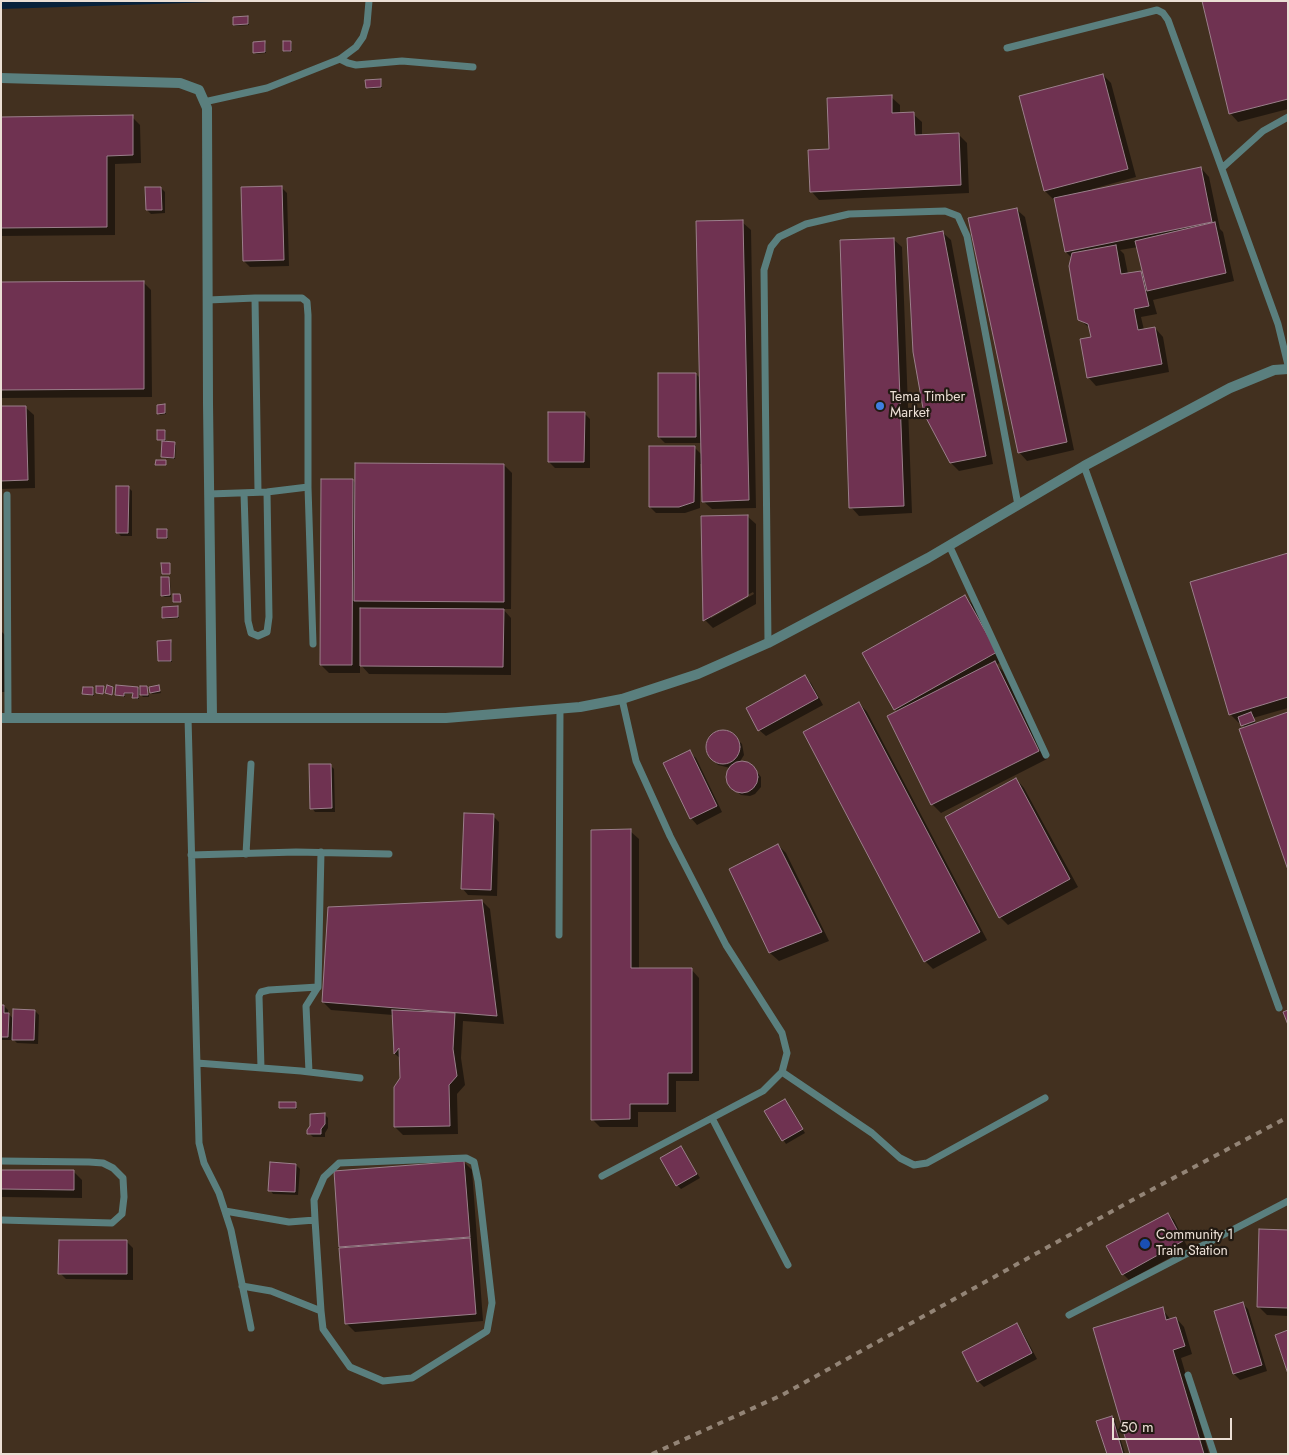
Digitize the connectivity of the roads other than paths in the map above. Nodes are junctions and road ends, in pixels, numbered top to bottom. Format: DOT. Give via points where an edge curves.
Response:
graph roads {
  1 [pos="369,2"];
  2 [pos="1007,48"];
  3 [pos="340,59"];
  4 [pos="473,67"];
  5 [pos="1,78"];
  6 [pos="204,102"];
  7 [pos="1288,118"];
  8 [pos="1222,168"];
  9 [pos="255,298"];
  10 [pos="208,300"];
  11 [pos="1288,367"];
  12 [pos="1084,466"];
  13 [pos="308,487"];
  14 [pos="258,492"];
  15 [pos="267,492"];
  16 [pos="244,493"];
  17 [pos="7,494"];
  18 [pos="209,494"];
  19 [pos="1018,505"];
  20 [pos="949,545"];
  21 [pos="768,643"];
  22 [pos="313,644"];
  23 [pos="622,699"];
  24 [pos="560,708"];
  25 [pos="188,717"];
  26 [pos="212,717"];
  27 [pos="5,718"];
  28 [pos="1046,756"];
  29 [pos="251,764"];
  30 [pos="321,852"];
  31 [pos="246,854"];
  32 [pos="389,854"];
  33 [pos="191,855"];
  34 [pos="558,935"];
  35 [pos="318,987"];
  36 [pos="1279,1008"];
  37 [pos="197,1063"];
  38 [pos="261,1068"];
  39 [pos="309,1072"];
  40 [pos="782,1072"];
  41 [pos="360,1078"];
  42 [pos="1045,1098"];
  43 [pos="712,1118"];
  44 [pos="1,1161"];
  45 [pos="602,1176"];
  46 [pos="1288,1201"];
  47 [pos="225,1211"];
  48 [pos="1,1220"];
  49 [pos="315,1220"];
  50 [pos="788,1265"];
  51 [pos="242,1286"];
  52 [pos="321,1311"];
  53 [pos="1069,1315"];
  54 [pos="251,1328"];
  55 [pos="1188,1374"];
  56 [pos="1214,1454"];
  1 -- 3 [label="lane" via="363,37"];
  2 -- 8 [label="lane" via="1157,10 1163,13"];
  3 -- 4 [label="lane" via="356,65 402,61"];
  3 -- 6 [label="lane" via="267,88"];
  5 -- 6 [label="street" via="180,83 199,90"];
  6 -- 10 [label="street" via="207,108"];
  7 -- 8 [label="lane" via="1263,131"];
  8 -- 11 [label="lane" via="1278,324"];
  9 -- 10 [label="lane"];
  9 -- 13 [label="lane" via="302,298 307,302"];
  9 -- 14 [label="lane"];
  10 -- 18 [label="street"];
  11 -- 12 [label="street" via="1230,388"];
  12 -- 19 [label="street"];
  12 -- 36 [label="lane"];
  13 -- 15 [label="lane"];
  13 -- 22 [label="lane"];
  14 -- 15 [label="lane"];
  14 -- 16 [label="lane"];
  15 -- 16 [label="lane" via="270,616 267,632 258,636 251,632 248,620"];
  16 -- 18 [label="lane"];
  17 -- 27 [label="lane"];
  18 -- 26 [label="street"];
  19 -- 20 [label="street"];
  19 -- 21 [label="lane" via="967,236 958,216 945,211 849,214 806,224 779,237 771,247 764,270"];
  20 -- 21 [label="street"];
  20 -- 28 [label="lane"];
  21 -- 23 [label="street" via="698,674"];
  23 -- 24 [label="street"];
  23 -- 40 [label="lane" via="636,761 670,836 726,945 782,1033 786,1053"];
  24 -- 26 [label="street" via="446,718"];
  24 -- 34 [label="lane"];
  25 -- 26 [label="street"];
  25 -- 27 [label="street"];
  25 -- 33 [label="lane"];
  29 -- 31 [label="lane"];
  30 -- 31 [label="lane"];
  30 -- 32 [label="lane"];
  30 -- 35 [label="lane"];
  31 -- 33 [label="lane"];
  33 -- 37 [label="lane"];
  35 -- 38 [label="lane" via="269,990 259,996"];
  35 -- 39 [label="lane" via="306,1006"];
  37 -- 38 [label="lane"];
  37 -- 47 [label="lane" via="199,1143"];
  38 -- 39 [label="lane"];
  39 -- 41 [label="lane"];
  40 -- 42 [label="lane" via="872,1133 900,1158 914,1164 927,1163"];
  40 -- 43 [label="lane" via="763,1091"];
  43 -- 45 [label="lane"];
  43 -- 50 [label="lane"];
  44 -- 48 [label="lane" via="103,1163 124,1178 122,1214 112,1223"];
  46 -- 53 [label="lane"];
  47 -- 49 [label="lane" via="289,1222"];
  47 -- 51 [label="lane" via="232,1230"];
  49 -- 52 [label="lane"];
  49 -- 52 [label="lane" via="314,1200 324,1177 339,1163 466,1158 474,1162 478,1181 492,1303 487,1331 479,1337 412,1378 383,1381 350,1367 323,1329"];
  51 -- 52 [label="lane" via="271,1291"];
  51 -- 54 [label="lane"];
  55 -- 56 [label="lane"];
}
